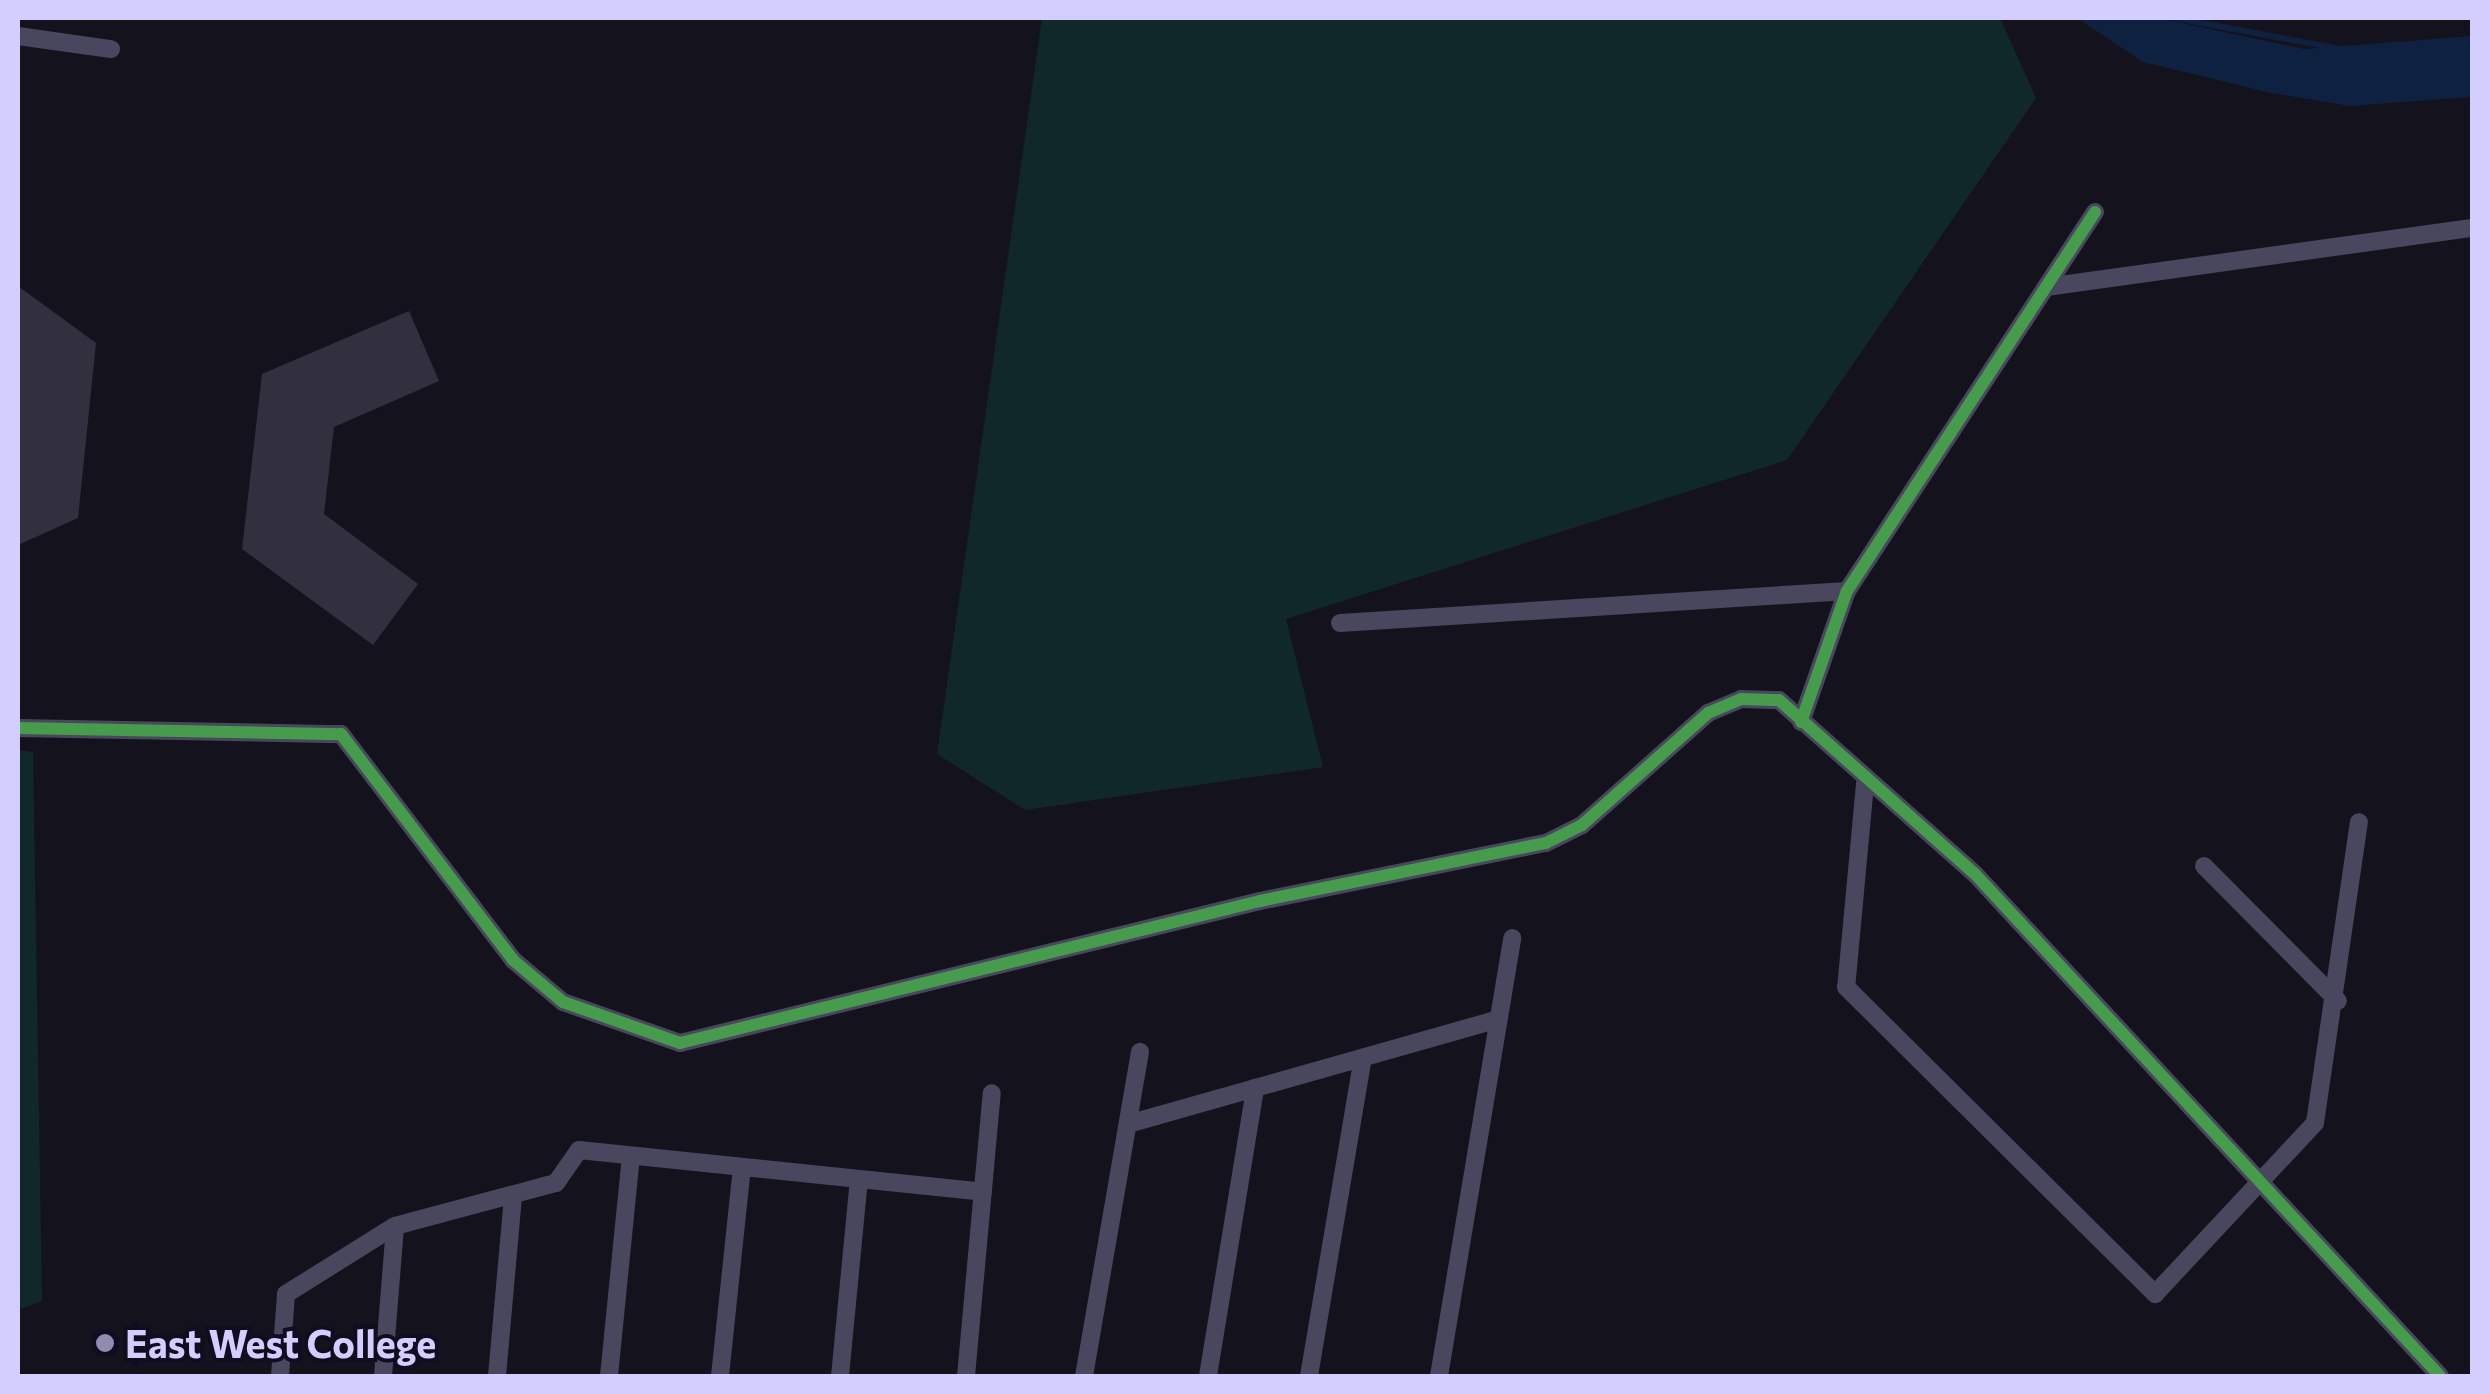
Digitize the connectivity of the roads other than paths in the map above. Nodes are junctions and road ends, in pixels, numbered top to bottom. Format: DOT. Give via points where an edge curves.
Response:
graph roads {
  1 [pos="18,36"];
  2 [pos="111,50"];
  3 [pos="2094,212"];
  4 [pos="2472,228"];
  5 [pos="2046,287"];
  6 [pos="1848,591"];
  7 [pos="1340,623"];
  8 [pos="1801,722"];
  9 [pos="18,728"];
  10 [pos="1865,784"];
  11 [pos="2358,822"];
  12 [pos="2204,866"];
  13 [pos="1512,938"];
  14 [pos="2338,1001"];
  15 [pos="1498,1019"];
  16 [pos="1140,1052"];
  17 [pos="1363,1058"];
  18 [pos="1255,1088"];
  19 [pos="992,1093"];
  20 [pos="1128,1124"];
  21 [pos="631,1156"];
  22 [pos="742,1167"];
  23 [pos="859,1179"];
  24 [pos="2262,1180"];
  25 [pos="982,1192"];
  26 [pos="513,1195"];
  27 [pos="396,1226"];
  28 [pos="280,1376"];
  29 [pos="383,1376"];
  30 [pos="497,1376"];
  31 [pos="609,1376"];
  32 [pos="720,1376"];
  33 [pos="840,1376"];
  34 [pos="966,1376"];
  35 [pos="1084,1376"];
  36 [pos="1208,1376"];
  37 [pos="1309,1376"];
  38 [pos="1439,1376"];
  39 [pos="2440,1376"];
  1 -- 2 [label="street"];
  3 -- 5 [label="street"];
  4 -- 5 [label="street"];
  5 -- 6 [label="street"];
  6 -- 7 [label="street"];
  6 -- 8 [label="street"];
  8 -- 9 [label="street" via="1778,700 1741,699 1708,714 1582,825 1546,843 1260,901 680,1043 564,1002 512,960 341,734"];
  8 -- 10 [label="street"];
  10 -- 24 [label="street" via="1975,874"];
  10 -- 24 [label="street" via="1846,986 1888,1028 2155,1294"];
  11 -- 14 [label="street"];
  12 -- 14 [label="street"];
  13 -- 15 [label="street"];
  14 -- 24 [label="street" via="2315,1123"];
  15 -- 17 [label="street"];
  15 -- 38 [label="street"];
  16 -- 20 [label="street"];
  17 -- 18 [label="street"];
  17 -- 37 [label="street"];
  18 -- 20 [label="street"];
  18 -- 36 [label="street"];
  19 -- 25 [label="street"];
  20 -- 35 [label="street"];
  21 -- 22 [label="street"];
  21 -- 26 [label="street" via="579,1150 556,1183"];
  21 -- 31 [label="street"];
  22 -- 23 [label="street"];
  22 -- 32 [label="street"];
  23 -- 25 [label="street"];
  23 -- 33 [label="street"];
  24 -- 39 [label="street"];
  25 -- 34 [label="street"];
  26 -- 27 [label="street"];
  26 -- 30 [label="street"];
  27 -- 28 [label="street" via="286,1294"];
  27 -- 29 [label="street"];
}
